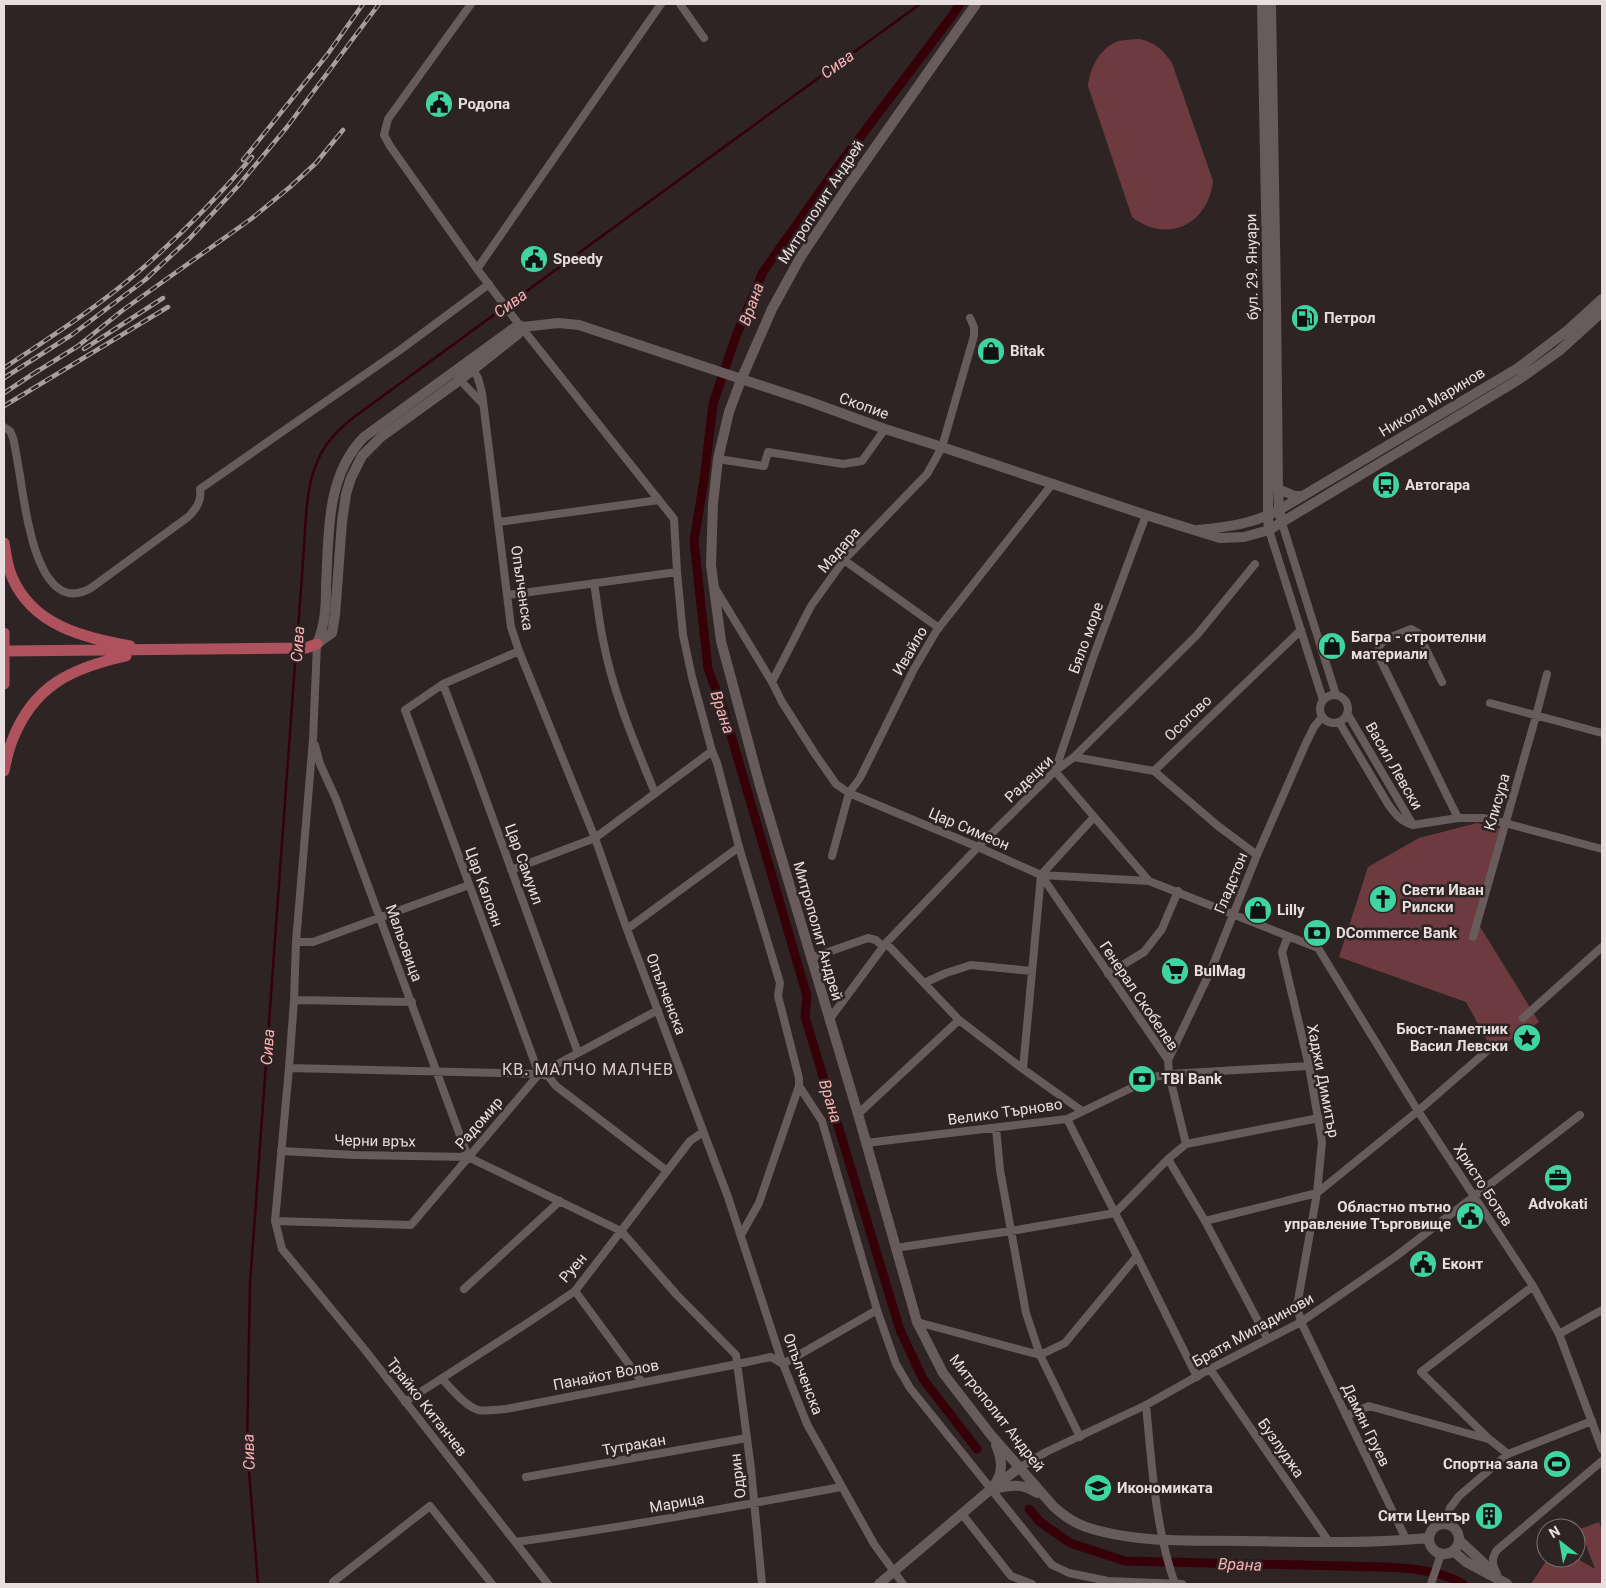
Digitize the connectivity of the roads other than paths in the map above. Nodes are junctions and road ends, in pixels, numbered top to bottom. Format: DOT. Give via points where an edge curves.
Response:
graph roads {
  1 [pos="471,4"];
  2 [pos="661,4"];
  3 [pos="680,4"];
  4 [pos="976,4"];
  5 [pos="1262,4"];
  6 [pos="1271,4"];
  7 [pos="704,38"];
  8 [pos="477,269"];
  9 [pos="489,284"];
  10 [pos="1602,299"];
  11 [pos="1602,312"];
  12 [pos="970,318"];
  13 [pos="521,326"];
  14 [pos="471,366"];
  15 [pos="457,376"];
  16 [pos="738,378"];
  17 [pos="482,403"];
  18 [pos="4,427"];
  19 [pos="885,429"];
  20 [pos="942,447"];
  21 [pos="718,459"];
  22 [pos="1053,483"];
  23 [pos="1278,489"];
  24 [pos="1303,496"];
  25 [pos="659,500"];
  26 [pos="1279,510"];
  27 [pos="1146,515"];
  28 [pos="1268,516"];
  29 [pos="499,522"];
  30 [pos="1282,523"];
  31 [pos="1195,530"];
  32 [pos="1269,530"];
  33 [pos="4,543"];
  34 [pos="844,560"];
  35 [pos="1255,564"];
  36 [pos="677,572"];
  37 [pos="594,583"];
  38 [pos="713,584"];
  39 [pos="508,595"];
  40 [pos="938,628"];
  41 [pos="1300,630"];
  42 [pos="4,633"];
  43 [pos="318,644"];
  44 [pos="151,650"];
  45 [pos="4,651"];
  46 [pos="519,651"];
  47 [pos="1546,674"];
  48 [pos="4,676"];
  49 [pos="772,682"];
  50 [pos="1442,682"];
  51 [pos="4,684"];
  52 [pos="443,684"];
  53 [pos="1336,695"];
  54 [pos="1323,700"];
  55 [pos="1490,703"];
  56 [pos="1348,713"];
  57 [pos="1536,716"];
  58 [pos="1322,717"];
  59 [pos="1339,722"];
  60 [pos="1602,733"];
  61 [pos="313,738"];
  62 [pos="712,751"];
  63 [pos="1074,757"];
  64 [pos="4,771"];
  65 [pos="1055,771"];
  66 [pos="1154,771"];
  67 [pos="656,793"];
  68 [pos="849,793"];
  69 [pos="1094,817"];
  70 [pos="1458,818"];
  71 [pos="1505,823"];
  72 [pos="1413,825"];
  73 [pos="595,838"];
  74 [pos="739,847"];
  75 [pos="978,847"];
  76 [pos="1602,849"];
  77 [pos="832,856"];
  78 [pos="1257,856"];
  79 [pos="511,870"];
  80 [pos="1041,875"];
  81 [pos="1149,880"];
  82 [pos="469,885"];
  83 [pos="1178,891"];
  84 [pos="1234,913"];
  85 [pos="380,917"];
  86 [pos="627,929"];
  87 [pos="1288,936"];
  88 [pos="1473,937"];
  89 [pos="296,942"];
  90 [pos="884,945"];
  91 [pos="1602,947"];
  92 [pos="1318,948"];
  93 [pos="811,958"];
  94 [pos="1032,971"];
  95 [pos="1108,974"];
  96 [pos="924,983"];
  97 [pos="294,1000"];
  98 [pos="412,1002"];
  99 [pos="658,1010"];
  100 [pos="1523,1018"];
  101 [pos="829,1020"];
  102 [pos="959,1020"];
  103 [pos="1495,1044"];
  104 [pos="578,1053"];
  105 [pos="1168,1060"];
  106 [pos="1309,1066"];
  107 [pos="289,1068"];
  108 [pos="1023,1069"];
  109 [pos="438,1072"];
  110 [pos="539,1074"];
  111 [pos="1169,1074"];
  112 [pos="800,1086"];
  113 [pos="1082,1111"];
  114 [pos="1418,1111"];
  115 [pos="858,1114"];
  116 [pos="1580,1115"];
  117 [pos="1319,1118"];
  118 [pos="1067,1119"];
  119 [pos="996,1128"];
  120 [pos="703,1132"];
  121 [pos="866,1143"];
  122 [pos="1186,1144"];
  123 [pos="281,1151"];
  124 [pos="468,1157"];
  125 [pos="1168,1159"];
  126 [pos="667,1172"];
  127 [pos="1316,1193"];
  128 [pos="1474,1196"];
  129 [pos="560,1201"];
  130 [pos="1115,1213"];
  131 [pos="1205,1220"];
  132 [pos="275,1221"];
  133 [pos="621,1231"];
  134 [pos="1011,1231"];
  135 [pos="741,1235"];
  136 [pos="895,1248"];
  137 [pos="1138,1256"];
  138 [pos="1533,1286"];
  139 [pos="464,1289"];
  140 [pos="575,1291"];
  141 [pos="877,1310"];
  142 [pos="1602,1310"];
  143 [pos="917,1322"];
  144 [pos="1302,1322"];
  145 [pos="1559,1334"];
  146 [pos="1267,1338"];
  147 [pos="1040,1355"];
  148 [pos="738,1364"];
  149 [pos="783,1364"];
  150 [pos="1210,1369"];
  151 [pos="1197,1377"];
  152 [pos="442,1379"];
  153 [pos="642,1382"];
  154 [pos="405,1402"];
  155 [pos="1146,1405"];
  156 [pos="1346,1416"];
  157 [pos="1592,1421"];
  158 [pos="991,1435"];
  159 [pos="1080,1437"];
  160 [pos="747,1438"];
  161 [pos="1488,1439"];
  162 [pos="1602,1445"];
  163 [pos="1508,1454"];
  164 [pos="1602,1461"];
  165 [pos="1019,1468"];
  166 [pos="526,1477"];
  167 [pos="841,1487"];
  168 [pos="991,1489"];
  169 [pos="1045,1498"];
  170 [pos="755,1503"];
  171 [pos="962,1514"];
  172 [pos="1445,1523"];
  173 [pos="1428,1538"];
  174 [pos="1406,1539"];
  175 [pos="1459,1540"];
  176 [pos="516,1542"];
  177 [pos="1329,1542"];
  178 [pos="1163,1543"];
  179 [pos="1453,1551"];
  180 [pos="1440,1557"];
  181 [pos="894,1571"];
  182 [pos="1174,1581"];
  183 [pos="1504,1582"];
  184 [pos="1132,1583"];
  185 [pos="335,1584"];
  186 [pos="492,1584"];
  187 [pos="548,1584"];
  188 [pos="762,1584"];
  189 [pos="879,1584"];
  190 [pos="904,1584"];
  191 [pos="1032,1584"];
  192 [pos="1182,1584"];
  193 [pos="1431,1584"];
  1 -- 8 [label="street" via="388,120 384,134"];
  2 -- 8 [label="street"];
  3 -- 7 [label="street"];
  4 -- 16 [label="street, Митрополит Андрей" via="800,258"];
  5 -- 28 [label="street, бул. 29. Януари"];
  6 -- 23 [label="street, бул. 29. Януари"];
  8 -- 9 [label="street"];
  9 -- 13 [label="street"];
  9 -- 18 [label="street" via="200,489 196,509 188,517 82,593 65,592 55,585 38,558 28,527 14,438"];
  10 -- 24 [label="street, Никола Маринов" via="1518,368"];
  11 -- 30 [label="street, Никола Маринов" via="1558,351 1518,380"];
  12 -- 20 [label="street, Мадара" via="974,336"];
  13 -- 14 [label="street" via="518,334"];
  13 -- 16 [label="street, Скопие" via="558,323 579,326"];
  13 -- 25 [label="street"];
  14 -- 15 [label="street"];
  14 -- 17 [label="street, Опълченска" via="480,384"];
  15 -- 17 [label="street"];
  15 -- 43 [label="street" via="369,447 359,461 346,494 332,633"];
  16 -- 19 [label="street, Скопие"];
  16 -- 21 [label="street, Митрополит Андрей"];
  17 -- 29 [label="street, Опълченска"];
  19 -- 20 [label="street, Скопие"];
  19 -- 21 [label="street" via="862,461 843,464 768,452 764,466"];
  20 -- 22 [label="street, Скопие"];
  20 -- 34 [label="street, Мадара" via="927,474"];
  21 -- 38 [label="street, Митрополит Андрей" via="711,564"];
  22 -- 27 [label="street, Скопие"];
  22 -- 40 [label="street, Ивайло"];
  23 -- 24 [label="street"];
  23 -- 26 [label="street, бул. 29. Януари"];
  24 -- 26 [label="street, Никола Маринов"];
  25 -- 29 [label="street"];
  25 -- 36 [label="street" via="674,519"];
  26 -- 28 [label="street, Никола Маринов"];
  26 -- 30 [label="street, бул. 29. Януари"];
  27 -- 31 [label="street, Скопие"];
  27 -- 65 [label="street, Бяло море"];
  28 -- 31 [label="street, Скопие" via="1237,525"];
  28 -- 32 [label="street, бул. 29. Януари"];
  29 -- 39 [label="street, Опълченска"];
  30 -- 32 [label="street, Никола Маринов"];
  30 -- 53 [label="street"];
  31 -- 32 [label="street, Скопие" via="1220,538 1256,535"];
  32 -- 41 [label="street"];
  33 -- 44 [label="main road" via="18,588 34,608 54,623 85,636"];
  34 -- 40 [label="street"];
  34 -- 49 [label="street, Мадара" via="811,606"];
  35 -- 63 [label="street, Радецки" via="1198,634"];
  36 -- 37 [label="street"];
  36 -- 62 [label="street" via="683,634"];
  37 -- 39 [label="street"];
  37 -- 67 [label="street" via="614,686"];
  38 -- 49 [label="street, Цар Симеон"];
  38 -- 93 [label="street, Митрополит Андрей" via="721,641"];
  39 -- 46 [label="street, Опълченска" via="511,627"];
  40 -- 68 [label="street, Ивайло" via="860,778"];
  41 -- 54 [label="street"];
  41 -- 66 [label="street, Осогово"];
  42 -- 48 [label="main road"];
  43 -- 44 [label="main road" via="306,648"];
  43 -- 61 [label="street"];
  44 -- 45 [label="main road"];
  44 -- 64 [label="main road" via="81,668 44,691 16,730"];
  46 -- 52 [label="street"];
  46 -- 73 [label="street, Опълченска"];
  47 -- 57 [label="street, Клисура"];
  48 -- 51 [label="main road"];
  49 -- 68 [label="street, Цар Симеон" via="815,754 836,784"];
  50 -- 70 [label="street" via="1418,633 1411,629 1386,639 1379,646 1378,655"];
  52 -- 79 [label="street, Цар Самуил"];
  52 -- 82 [label="street, Цар Калоян" via="405,710"];
  53 -- 54 [label="street"];
  53 -- 56 [label="street" via="1347,704"];
  54 -- 58 [label="street" via="1320,708"];
  55 -- 57 [label="street"];
  56 -- 59 [label="street"];
  56 -- 72 [label="street, Васил Левски"];
  57 -- 60 [label="street"];
  57 -- 71 [label="street, Клисура"];
  58 -- 59 [label="street" via="1331,723"];
  58 -- 78 [label="street, Гладстон" via="1310,733"];
  59 -- 72 [label="street, Васил Левски" via="1392,810 1404,822"];
  61 -- 85 [label="street, Мальовица" via="320,764"];
  61 -- 89 [label="street"];
  62 -- 67 [label="street"];
  62 -- 74 [label="street"];
  63 -- 65 [label="street, Радецки"];
  63 -- 66 [label="street"];
  65 -- 69 [label="street"];
  65 -- 75 [label="street, Радецки"];
  66 -- 78 [label="street"];
  67 -- 73 [label="street"];
  68 -- 75 [label="street, Цар Симеон"];
  68 -- 77 [label="street, Ивайло"];
  69 -- 80 [label="street"];
  69 -- 81 [label="street"];
  70 -- 71 [label="street" via="1483,818"];
  70 -- 72 [label="street"];
  71 -- 76 [label="street"];
  71 -- 88 [label="street, Клисура"];
  73 -- 79 [label="street"];
  73 -- 86 [label="street, Опълченска"];
  74 -- 86 [label="street"];
  74 -- 112 [label="street" via="780,983 778,996"];
  75 -- 80 [label="street, Цар Симеон"];
  75 -- 90 [label="street, Радецки"];
  78 -- 84 [label="street, Гладстон"];
  79 -- 104 [label="street, Цар Самуил"];
  80 -- 81 [label="street, Цар Симеон"];
  80 -- 94 [label="street"];
  80 -- 95 [label="street, Генерал Скобелев"];
  81 -- 83 [label="street, Цар Симеон"];
  82 -- 85 [label="street"];
  82 -- 110 [label="street, Цар Калоян"];
  83 -- 84 [label="street, Цар Симеон"];
  83 -- 95 [label="street" via="1162,929 1144,952"];
  84 -- 87 [label="street, Цар Симеон"];
  84 -- 105 [label="street, Гладстон"];
  85 -- 89 [label="street" via="313,942"];
  85 -- 98 [label="street, Мальовица"];
  86 -- 99 [label="street, Опълченска"];
  87 -- 92 [label="street, Цар Симеон"];
  87 -- 106 [label="street, Хаджи Димитър" via="1282,952"];
  89 -- 97 [label="street"];
  90 -- 93 [label="street" via="868,938"];
  90 -- 96 [label="street"];
  90 -- 101 [label="street, Радецки"];
  91 -- 100 [label="street"];
  92 -- 114 [label="street, Христо Ботев"];
  93 -- 101 [label="street, Митрополит Андрей"];
  94 -- 96 [label="street" via="971,965"];
  94 -- 108 [label="street"];
  95 -- 105 [label="street, Генерал Скобелев"];
  96 -- 102 [label="street"];
  97 -- 98 [label="street"];
  97 -- 107 [label="street"];
  98 -- 109 [label="street, Мальовица"];
  99 -- 104 [label="street, Радомир"];
  99 -- 120 [label="street, Опълченска"];
  101 -- 115 [label="street, Митрополит Андрей"];
  102 -- 108 [label="street"];
  102 -- 115 [label="street"];
  103 -- 114 [label="street"];
  104 -- 110 [label="street, Радомир"];
  105 -- 111 [label="street, Генерал Скобелев"];
  106 -- 111 [label="street, Велико Търново"];
  106 -- 117 [label="street, Хаджи Димитър"];
  107 -- 109 [label="street"];
  107 -- 123 [label="street"];
  108 -- 113 [label="street"];
  109 -- 110 [label="street"];
  109 -- 124 [label="street, Мальовица"];
  110 -- 124 [label="street, Радомир"];
  110 -- 126 [label="street" via="548,1076 556,1086"];
  111 -- 113 [label="street, Велико Търново" via="1154,1077"];
  111 -- 122 [label="street, Генерал Скобелев"];
  112 -- 135 [label="street" via="759,1203"];
  112 -- 141 [label="street" via="822,1121"];
  113 -- 118 [label="street, Велико Търново"];
  114 -- 127 [label="street"];
  114 -- 128 [label="street, Христо Ботев"];
  115 -- 121 [label="street, Митрополит Андрей"];
  116 -- 128 [label="street, Братя Миладинови"];
  117 -- 122 [label="street"];
  117 -- 127 [label="street, Хаджи Димитър" via="1322,1142"];
  118 -- 119 [label="street, Велико Търново"];
  118 -- 130 [label="street"];
  119 -- 121 [label="street, Велико Търново"];
  119 -- 134 [label="street"];
  120 -- 126 [label="street, Руен" via="690,1141"];
  120 -- 135 [label="street, Опълченска"];
  121 -- 136 [label="street, Митрополит Андрей"];
  122 -- 125 [label="street"];
  123 -- 124 [label="street, Черни връх"];
  123 -- 132 [label="street"];
  124 -- 129 [label="street"];
  124 -- 132 [label="street, Радомир" via="411,1225"];
  125 -- 130 [label="street"];
  125 -- 131 [label="street"];
  126 -- 133 [label="street, Руен"];
  127 -- 131 [label="street"];
  127 -- 144 [label="street, Хаджи Димитър" via="1297,1306"];
  128 -- 138 [label="street, Христо Ботев"];
  128 -- 144 [label="street, Братя Миладинови" via="1395,1257"];
  129 -- 133 [label="street"];
  129 -- 139 [label="street"];
  130 -- 134 [label="street"];
  130 -- 137 [label="street"];
  131 -- 146 [label="street"];
  132 -- 154 [label="street, Трайко Китанчев" via="282,1250"];
  133 -- 140 [label="street, Руен"];
  133 -- 148 [label="street" via="676,1294 736,1355"];
  134 -- 136 [label="street"];
  134 -- 147 [label="street" via="1026,1313"];
  135 -- 149 [label="street, Опълченска"];
  136 -- 143 [label="street, Митрополит Андрей"];
  137 -- 147 [label="street" via="1065,1343"];
  137 -- 151 [label="street"];
  138 -- 145 [label="street, Христо Ботев"];
  138 -- 161 [label="street" via="1420,1372"];
  140 -- 152 [label="street, Руен"];
  140 -- 153 [label="street"];
  141 -- 149 [label="street"];
  141 -- 168 [label="street" via="896,1364 910,1388"];
  142 -- 145 [label="street"];
  143 -- 147 [label="street"];
  143 -- 158 [label="street, Митрополит Андрей" via="943,1373"];
  144 -- 146 [label="street, Братя Миладинови"];
  144 -- 156 [label="street, Дамян Груев"];
  145 -- 157 [label="street, Христо Ботев"];
  146 -- 150 [label="street, Братя Миладинови"];
  147 -- 159 [label="street"];
  148 -- 149 [label="street, Панайот Волов" via="771,1356"];
  148 -- 153 [label="street, Панайот Волов"];
  148 -- 160 [label="street, Одрин"];
  149 -- 167 [label="street, Опълченска" via="807,1424"];
  150 -- 151 [label="street, Братя Миладинови"];
  150 -- 177 [label="street, Бузлуджа"];
  151 -- 155 [label="street, Братя Миладинови"];
  152 -- 153 [label="street, Панайот Волов" via="478,1410 506,1408"];
  152 -- 154 [label="street, Руен"];
  154 -- 176 [label="street, Трайко Китанчев"];
  155 -- 159 [label="street, Братя Миладинови"];
  155 -- 178 [label="street"];
  156 -- 161 [label="street" via="1369,1406"];
  156 -- 174 [label="street, Дамян Груев"];
  157 -- 162 [label="street, Христо Ботев"];
  157 -- 163 [label="street"];
  158 -- 165 [label="street, Митрополит Андрей"];
  158 -- 168 [label="street" via="1001,1459 999,1478"];
  159 -- 165 [label="street, Братя Миладинови"];
  160 -- 166 [label="street, Тутракан"];
  160 -- 170 [label="street, Одрин"];
  161 -- 163 [label="street"];
  163 -- 172 [label="street" via="1459,1496"];
  164 -- 183 [label="street" via="1497,1550 1493,1564"];
  165 -- 168 [label="street"];
  165 -- 169 [label="street, Митрополит Андрей"];
  167 -- 170 [label="street, Марица"];
  167 -- 181 [label="street, Опълченска" via="874,1544"];
  168 -- 169 [label="street" via="1017,1484"];
  168 -- 171 [label="street"];
  168 -- 184 [label="street" via="1052,1565 1069,1573"];
  169 -- 178 [label="street, Митрополит Андрей" via="1063,1515 1085,1527"];
  170 -- 176 [label="street, Марица"];
  170 -- 188 [label="street, Одрин"];
  171 -- 181 [label="street"];
  171 -- 191 [label="street" via="1011,1576"];
  172 -- 173 [label="street" via="1436,1525"];
  172 -- 175 [label="street" via="1454,1527"];
  173 -- 174 [label="street, Митрополит Андрей"];
  173 -- 180 [label="street"];
  174 -- 177 [label="street, Митрополит Андрей"];
  175 -- 179 [label="street"];
  175 -- 183 [label="street"];
  176 -- 187 [label="street, Трайко Китанчев"];
  177 -- 178 [label="street, Митрополит Андрей"];
  178 -- 182 [label="street"];
  179 -- 180 [label="street"];
  179 -- 183 [label="street" via="1466,1562"];
  180 -- 193 [label="street"];
  181 -- 189 [label="street"];
  181 -- 190 [label="street, Опълченска"];
  182 -- 184 [label="street"];
  182 -- 192 [label="street"];
  185 -- 186 [label="street" via="333,1582 430,1506"];
}
